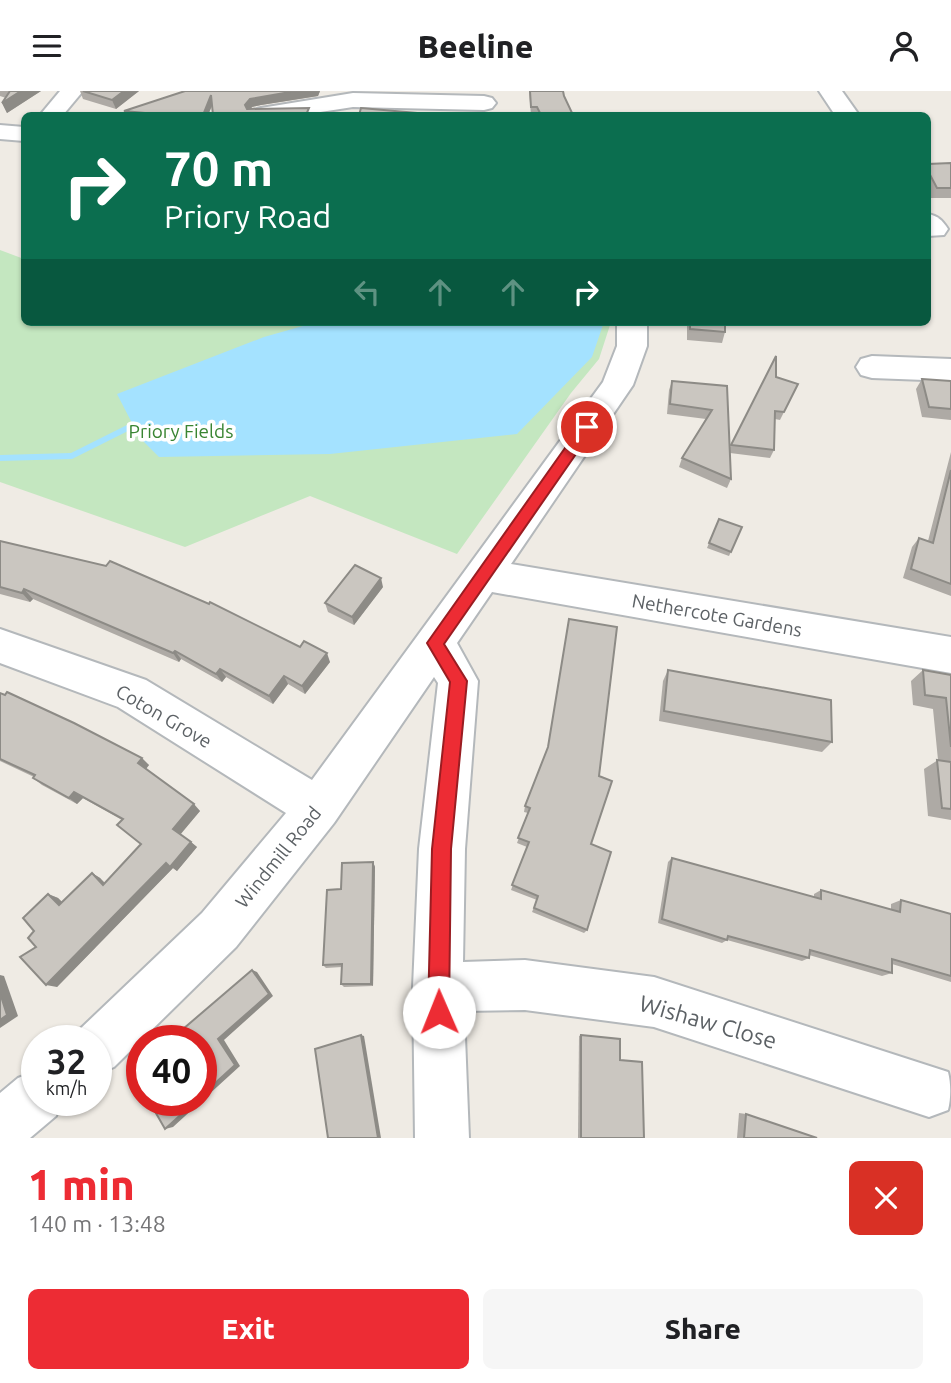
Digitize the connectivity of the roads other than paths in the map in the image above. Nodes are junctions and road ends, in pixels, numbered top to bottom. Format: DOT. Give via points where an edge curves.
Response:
graph roads {
  1 [pos="72,91"];
  2 [pos="830,91"];
  3 [pos="485,103"];
  4 [pos="321,110"];
  5 [pos="54,112"];
  6 [pos="297,112"];
  7 [pos="845,112"];
  8 [pos="0,132"];
  9 [pos="21,134"];
  10 [pos="632,326"];
  11 [pos="872,367"];
  12 [pos="951,370"];
  13 [pos="483,575"];
  14 [pos="435,643"];
  15 [pos="0,646"];
  16 [pos="951,655"];
  17 [pos="318,809"];
  18 [pos="438,986"];
  19 [pos="112,1034"];
  20 [pos="929,1091"];
  21 [pos="21,1110"];
  22 [pos="0,1128"];
  23 [pos="442,1138"];
  1 -- 5 [label="street"];
  2 -- 7 [label="street"];
  3 -- 4 [label="street" via="353,100"];
  4 -- 6 [label="street"];
  8 -- 9 [label="street"];
  10 -- 13 [label="street, Windmill Road" via="632,345 617,385"];
  11 -- 12 [label="street"];
  13 -- 14 [label="street, Windmill Road"];
  13 -- 16 [label="street, Nethercote Gardens"];
  14 -- 17 [label="street, Windmill Road"];
  14 -- 18 [label="street" via="458,681 442,849"];
  15 -- 17 [label="street, Coton Grove" via="132,693"];
  17 -- 19 [label="street, Windmill Road" via="219,930"];
  18 -- 20 [label="street, Wishaw Close" via="525,985 654,1002"];
  18 -- 23 [label="street"];
  21 -- 22 [label="street"];
}
